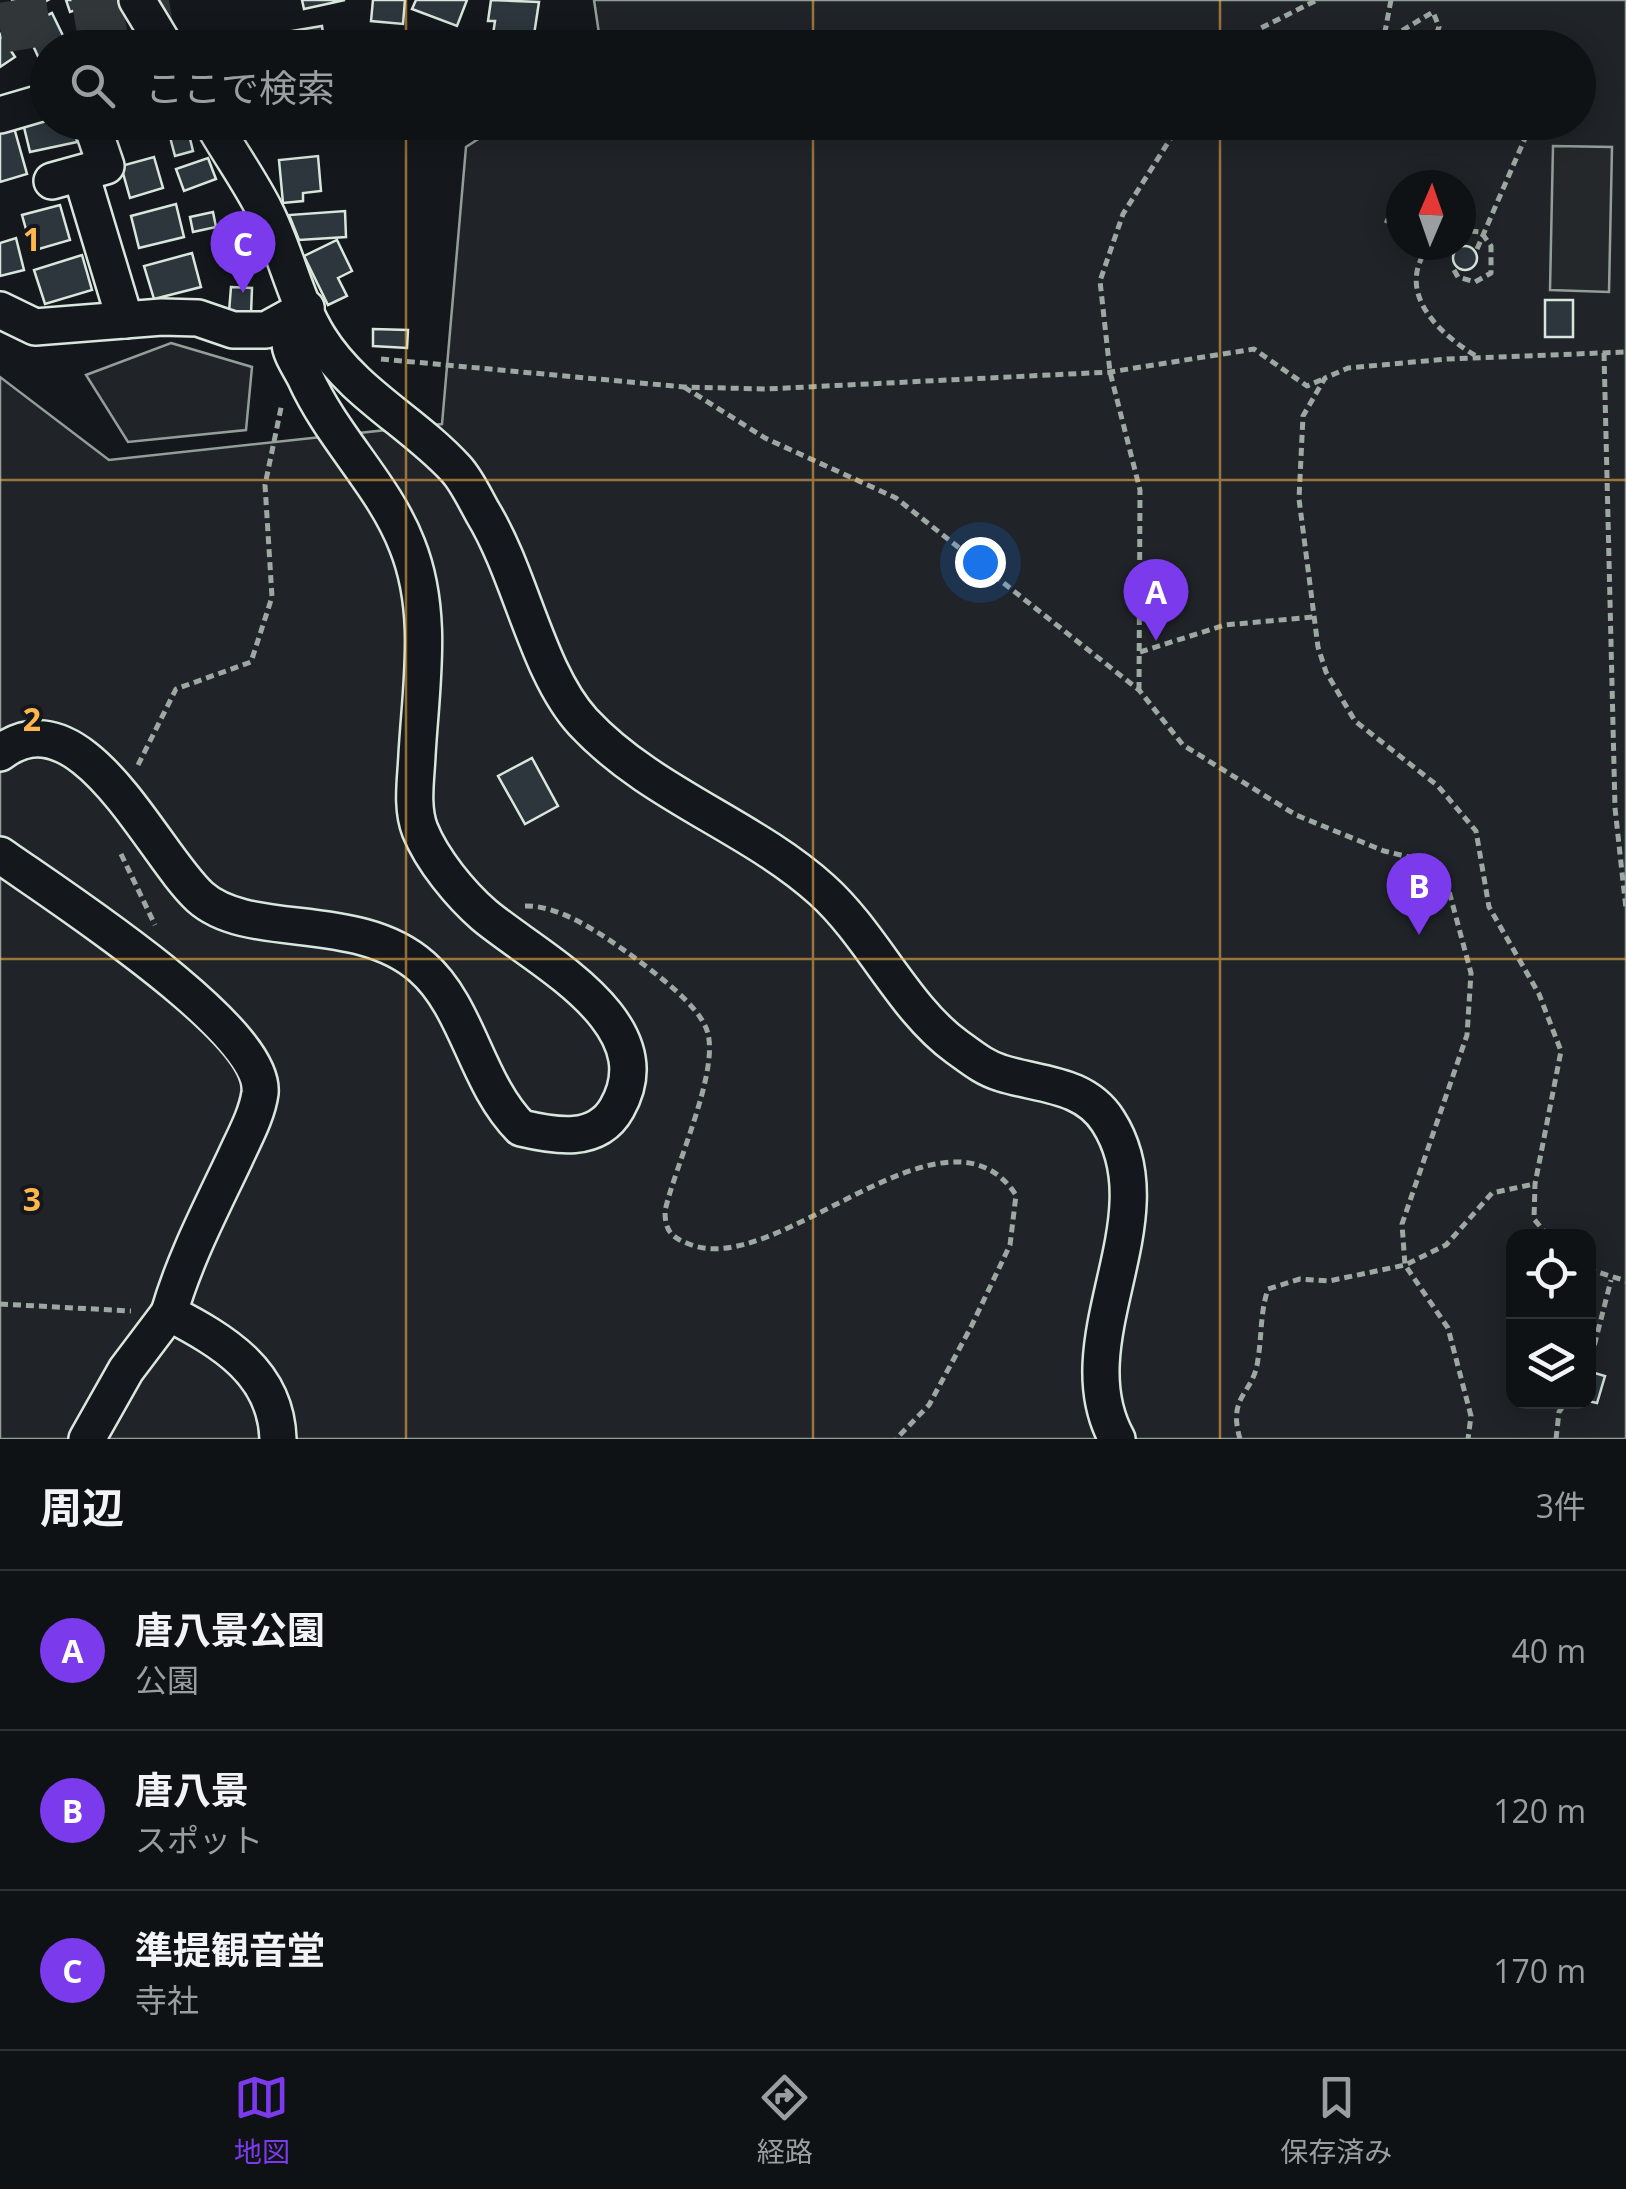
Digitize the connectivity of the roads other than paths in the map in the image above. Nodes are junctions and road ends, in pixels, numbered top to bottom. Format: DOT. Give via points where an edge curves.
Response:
graph roads {
  1 [pos="137,0"];
  2 [pos="155,30"];
  3 [pos="30,106"];
  4 [pos="0,115"];
  5 [pos="97,140"];
  6 [pos="223,140"];
  7 [pos="306,308"];
  8 [pos="0,310"];
  9 [pos="125,320"];
  10 [pos="0,753"];
  11 [pos="0,855"];
  12 [pos="168,1312"];
  13 [pos="87,1439"];
  14 [pos="278,1439"];
  15 [pos="1118,1439"];
  1 -- 2 [label="street"];
  3 -- 4 [label="street"];
  5 -- 9 [label="street" via="106,166 66,178"];
  6 -- 7 [label="street" via="265,211"];
  7 -- 9 [label="street" via="266,330 234,330 198,318"];
  7 -- 10 [label="street" via="290,346 324,420 397,519 419,574 425,624 419,828 482,913 610,1016 627,1070 613,1115 595,1130 571,1136 522,1128 490,1089 425,969 370,936 236,915 201,898 84,755 43,736 13,742"];
  7 -- 15 [label="street" via="333,355 374,401 457,470 501,542 554,680 582,721 697,810 764,846 820,888 943,1037 985,1067 1082,1096 1107,1118 1125,1159 1127,1209 1098,1388"];
  8 -- 9 [label="street" via="35,327"];
  11 -- 12 [label="street" via="159,969 231,1033 256,1070 260,1094"];
  12 -- 13 [label="street"];
  12 -- 14 [label="street" via="252,1366 278,1416"];
}
